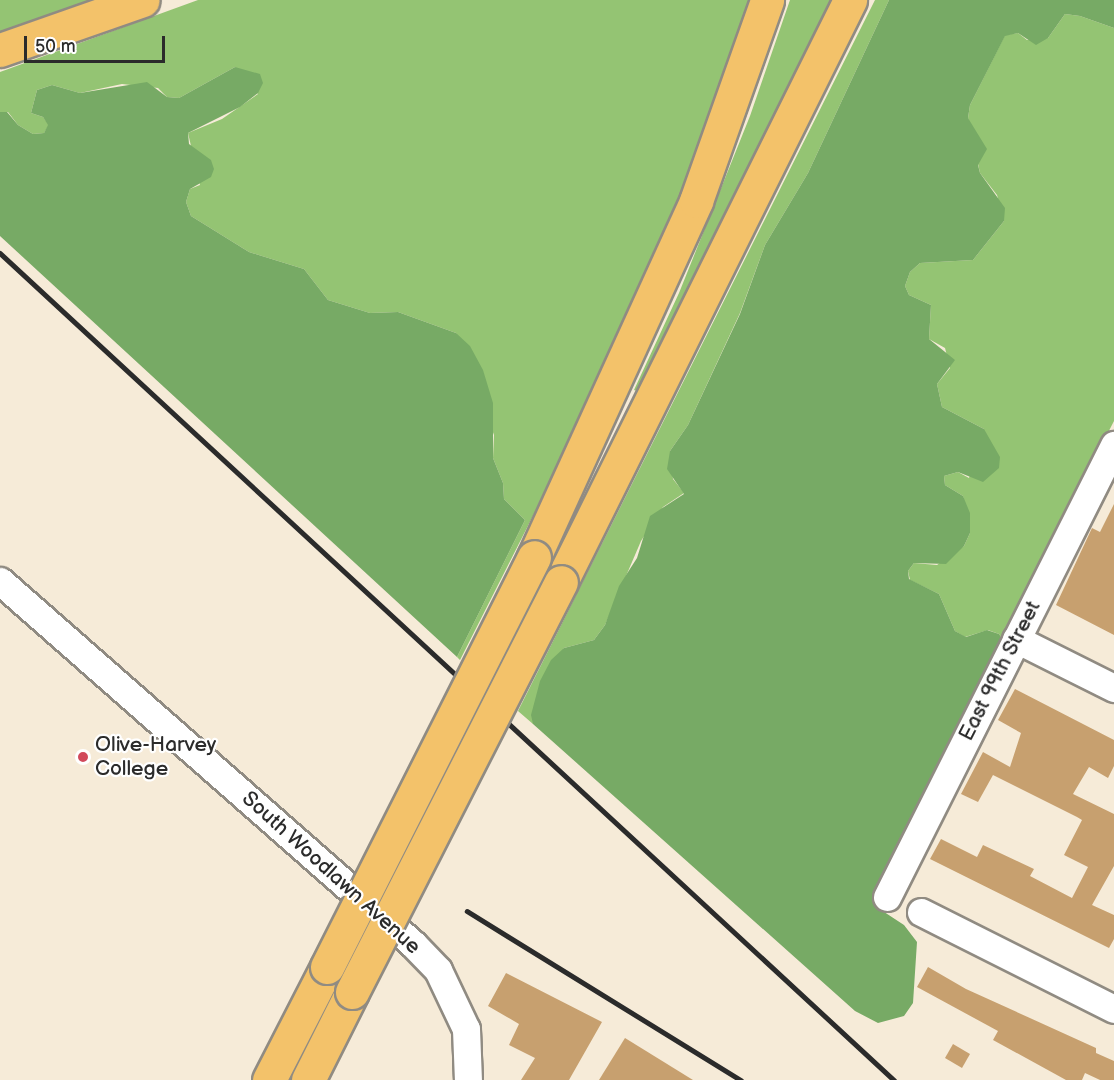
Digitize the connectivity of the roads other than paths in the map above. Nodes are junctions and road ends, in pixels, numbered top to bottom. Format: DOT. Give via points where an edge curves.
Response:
graph roads {
  1 [pos="143,0"];
  2 [pos="767,0"];
  3 [pos="850,0"];
  4 [pos="0,50"];
  5 [pos="1114,445"];
  6 [pos="0,581"];
  7 [pos="1016,639"];
  8 [pos="1114,688"];
  9 [pos="887,897"];
  10 [pos="921,912"];
  11 [pos="1114,1009"];
  12 [pos="269,1080"];
  13 [pos="308,1080"];
  14 [pos="468,1080"];
  1 -- 4 [label="highway"];
  2 -- 12 [label="highway, bridge" via="696,201 534,557"];
  3 -- 13 [label="highway, bridge"];
  5 -- 7 [label="street, East 99th Street"];
  6 -- 14 [label="street, South Woodlawn Avenue" via="430,962 453,998 466,1029"];
  7 -- 8 [label="street"];
  7 -- 9 [label="street, East 99th Street"];
  10 -- 11 [label="street"];
}
